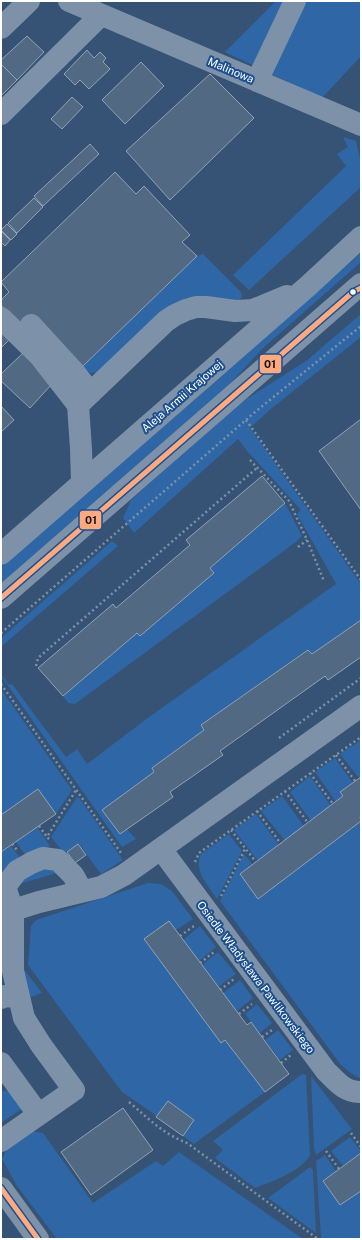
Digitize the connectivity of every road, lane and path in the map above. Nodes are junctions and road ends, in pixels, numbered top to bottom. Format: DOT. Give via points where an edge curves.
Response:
graph roads {
  1 [pos="29,1"];
  2 [pos="69,1"];
  3 [pos="295,1"];
  4 [pos="102,15"];
  5 [pos="1,28"];
  6 [pos="256,81"];
  7 [pos="1,114"];
  8 [pos="361,125"];
  9 [pos="361,237"];
  10 [pos="308,286"];
  11 [pos="358,288"];
  12 [pos="1,318"];
  13 [pos="32,325"];
  14 [pos="361,326"];
  15 [pos="85,399"];
  16 [pos="246,420"];
  17 [pos="250,460"];
  18 [pos="258,467"];
  19 [pos="82,483"];
  20 [pos="307,540"];
  21 [pos="298,547"];
  22 [pos="1,554"];
  23 [pos="361,580"];
  24 [pos="324,581"];
  25 [pos="1,598"];
  26 [pos="1,633"];
  27 [pos="36,666"];
  28 [pos="1,684"];
  29 [pos="361,706"];
  30 [pos="361,737"];
  31 [pos="336,755"];
  32 [pos="310,773"];
  33 [pos="356,781"];
  34 [pos="76,790"];
  35 [pos="285,791"];
  36 [pos="333,804"];
  37 [pos="257,811"];
  38 [pos="308,823"];
  39 [pos="39,826"];
  40 [pos="231,830"];
  41 [pos="47,837"];
  42 [pos="281,844"];
  43 [pos="161,849"];
  44 [pos="245,849"];
  45 [pos="50,859"];
  46 [pos="256,862"];
  47 [pos="196,868"];
  48 [pos="133,869"];
  49 [pos="82,891"];
  50 [pos="218,902"];
  51 [pos="7,912"];
  52 [pos="196,925"];
  53 [pos="180,936"];
  54 [pos="215,951"];
  55 [pos="200,963"];
  56 [pos="236,978"];
  57 [pos="220,990"];
  58 [pos="10,997"];
  59 [pos="254,1002"];
  60 [pos="239,1014"];
  61 [pos="1,1063"];
  62 [pos="361,1092"];
  63 [pos="129,1102"];
  64 [pos="38,1114"];
  65 [pos="351,1133"];
  66 [pos="1,1141"];
  67 [pos="361,1147"];
  68 [pos="326,1151"];
  69 [pos="340,1169"];
  70 [pos="1,1188"];
  71 [pos="38,1239"];
  72 [pos="318,1239"];
  1 -- 5 [label="street"];
  2 -- 4 [label="street, Malinowa"];
  3 -- 6 [label="street"];
  4 -- 6 [label="street, Malinowa"];
  4 -- 7 [label="street"];
  6 -- 8 [label="street, Malinowa"];
  9 -- 10 [label="street, Aleja Armii Krajowej"];
  10 -- 15 [label="street" via="253,310 196,307 175,315"];
  10 -- 19 [label="street, Aleja Armii Krajowej"];
  11 -- 25 [label="street"];
  12 -- 15 [label="street"];
  13 -- 15 [label="street" via="75,373"];
  14 -- 16 [label="path"];
  15 -- 19 [label="street" via="81,448"];
  16 -- 23 [label="path"];
  16 -- 26 [label="path"];
  17 -- 18 [label="path"];
  18 -- 20 [label="path" via="289,502"];
  18 -- 27 [label="path" via="38,658"];
  19 -- 22 [label="street, Aleja Armii Krajowej"];
  20 -- 21 [label="path"];
  20 -- 24 [label="path"];
  28 -- 34 [label="path"];
  29 -- 43 [label="street"];
  30 -- 31 [label="path"];
  31 -- 32 [label="path"];
  31 -- 33 [label="path"];
  32 -- 35 [label="path"];
  32 -- 36 [label="path"];
  34 -- 41 [label="path"];
  34 -- 48 [label="path"];
  35 -- 37 [label="path"];
  35 -- 38 [label="path"];
  37 -- 40 [label="path"];
  37 -- 42 [label="path"];
  39 -- 41 [label="path"];
  40 -- 44 [label="path"];
  40 -- 47 [label="path" via="199,852 195,861"];
  41 -- 45 [label="path" via="54,846"];
  43 -- 48 [label="street"];
  43 -- 62 [label="street, Osiedle Władysława Pawlikowskiego" via="326,1071 342,1087"];
  44 -- 46 [label="path"];
  44 -- 50 [label="path"];
  45 -- 49 [label="street" via="58,860 73,875"];
  45 -- 51 [label="street" via="43,858 17,871 5,887"];
  48 -- 49 [label="street" via="101,887"];
  49 -- 51 [label="street"];
  51 -- 58 [label="street" via="13,971"];
  52 -- 53 [label="path"];
  54 -- 55 [label="path"];
  56 -- 57 [label="path"];
  58 -- 64 [label="street" via="74,1090"];
  59 -- 60 [label="path"];
  61 -- 64 [label="street"];
  63 -- 72 [label="path" via="171,1137 187,1143"];
  64 -- 66 [label="street"];
  65 -- 67 [label="path"];
  68 -- 69 [label="path"];
  70 -- 71 [label="street"];
}
